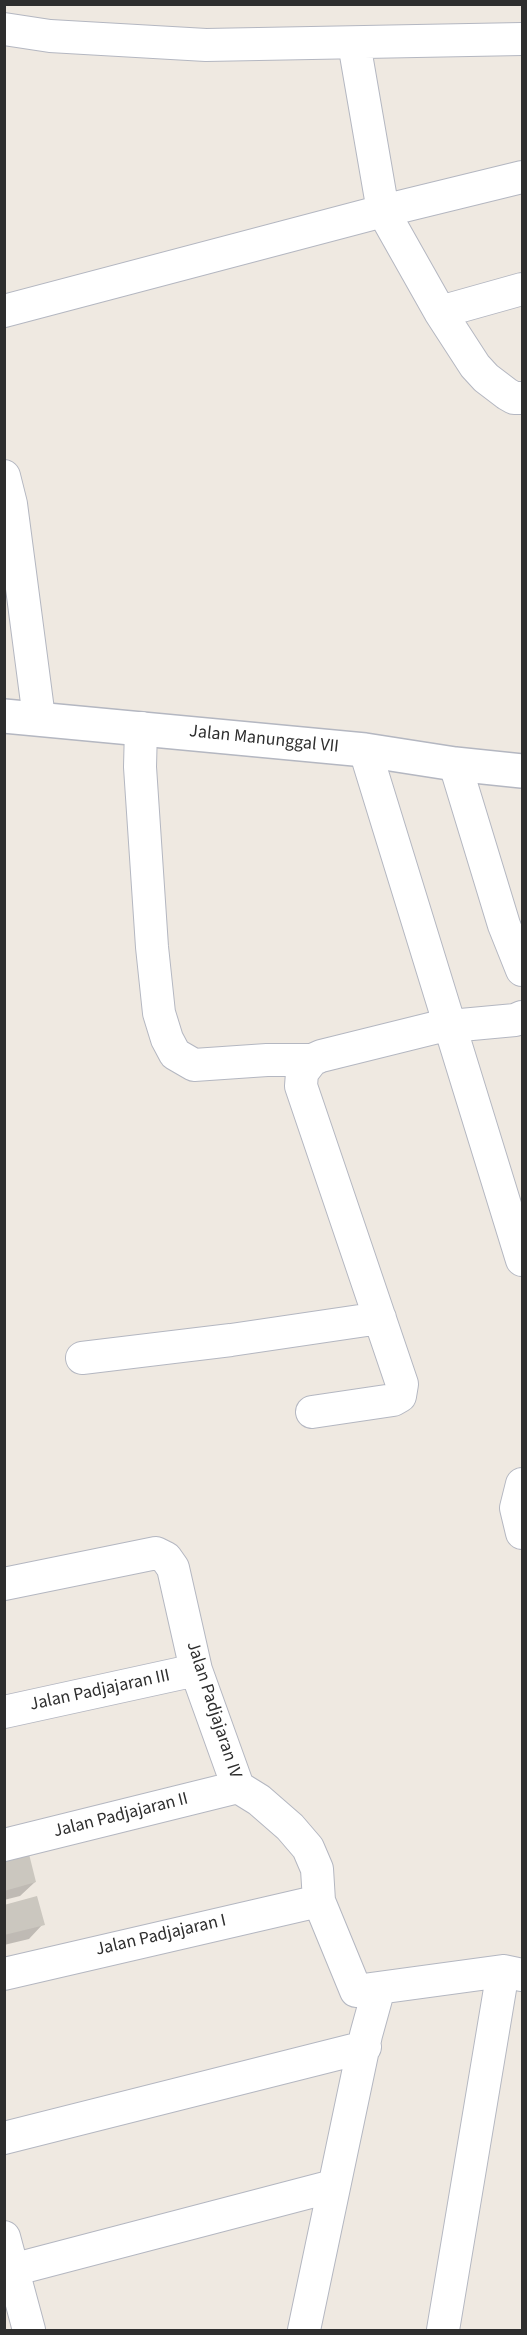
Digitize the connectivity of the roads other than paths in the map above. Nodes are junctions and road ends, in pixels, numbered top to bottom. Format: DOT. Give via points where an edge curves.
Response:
graph roads {
  1 [pos="4,29"];
  2 [pos="522,39"];
  3 [pos="354,43"];
  4 [pos="522,177"];
  5 [pos="383,211"];
  6 [pos="522,289"];
  7 [pos="4,310"];
  8 [pos="440,312"];
  9 [pos="522,398"];
  10 [pos="4,476"];
  11 [pos="4,716"];
  12 [pos="39,718"];
  13 [pos="141,728"];
  14 [pos="365,750"];
  15 [pos="455,764"];
  16 [pos="522,771"];
  17 [pos="522,970"];
  18 [pos="522,1017"];
  19 [pos="450,1023"];
  20 [pos="312,1060"];
  21 [pos="522,1260"];
  22 [pos="380,1318"];
  23 [pos="82,1358"];
  24 [pos="312,1412"];
  25 [pos="522,1484"];
  26 [pos="522,1533"];
  27 [pos="4,1584"];
  28 [pos="196,1670"];
  29 [pos="4,1713"];
  30 [pos="238,1787"];
  31 [pos="4,1845"];
  32 [pos="319,1901"];
  33 [pos="513,1973"];
  34 [pos="4,1974"];
  35 [pos="367,1990"];
  36 [pos="365,2047"];
  37 [pos="4,2138"];
  38 [pos="333,2186"];
  39 [pos="4,2237"];
  40 [pos="12,2270"];
  41 [pos="29,2331"];
  42 [pos="303,2331"];
  43 [pos="443,2331"];
  1 -- 3 [label="street" via="50,36 206,45"];
  2 -- 3 [label="street"];
  3 -- 5 [label="street"];
  4 -- 5 [label="street"];
  5 -- 7 [label="street"];
  5 -- 8 [label="street"];
  6 -- 8 [label="street"];
  8 -- 9 [label="street" via="486,378 514,398"];
  10 -- 12 [label="street"];
  11 -- 12 [label="street, Jalan Manunggal VII"];
  12 -- 13 [label="street, Jalan Manunggal VII"];
  13 -- 14 [label="street, Jalan Manunggal VII"];
  13 -- 20 [label="street" via="152,947 159,1013 167,1039 175,1054 194,1065"];
  14 -- 15 [label="street, Jalan Manunggal VII"];
  14 -- 19 [label="street"];
  15 -- 16 [label="street, Jalan Manunggal VII"];
  15 -- 17 [label="street" via="501,917"];
  18 -- 19 [label="street"];
  19 -- 20 [label="street"];
  19 -- 21 [label="street"];
  20 -- 22 [label="street" via="302,1073 301,1086"];
  22 -- 23 [label="street"];
  22 -- 24 [label="street" via="402,1384 400,1396"];
  25 -- 26 [label="street" via="516,1508"];
  27 -- 28 [label="street, Jalan Padjajaran IV" via="156,1553 173,1568"];
  28 -- 29 [label="street, Jalan Padjajaran III"];
  28 -- 30 [label="street, Jalan Padjajaran IV"];
  30 -- 31 [label="street, Jalan Padjajaran II"];
  30 -- 32 [label="street, Jalan Padjajaran IV" via="290,1827 308,1848 317,1869"];
  32 -- 34 [label="street, Jalan Padjajaran I"];
  32 -- 35 [label="street, Jalan Padjajaran IV"];
  33 -- 35 [label="street"];
  33 -- 43 [label="street"];
  35 -- 36 [label="street"];
  36 -- 37 [label="street"];
  36 -- 38 [label="street"];
  38 -- 40 [label="street"];
  38 -- 42 [label="street"];
  39 -- 40 [label="street"];
  40 -- 41 [label="street"];
}
